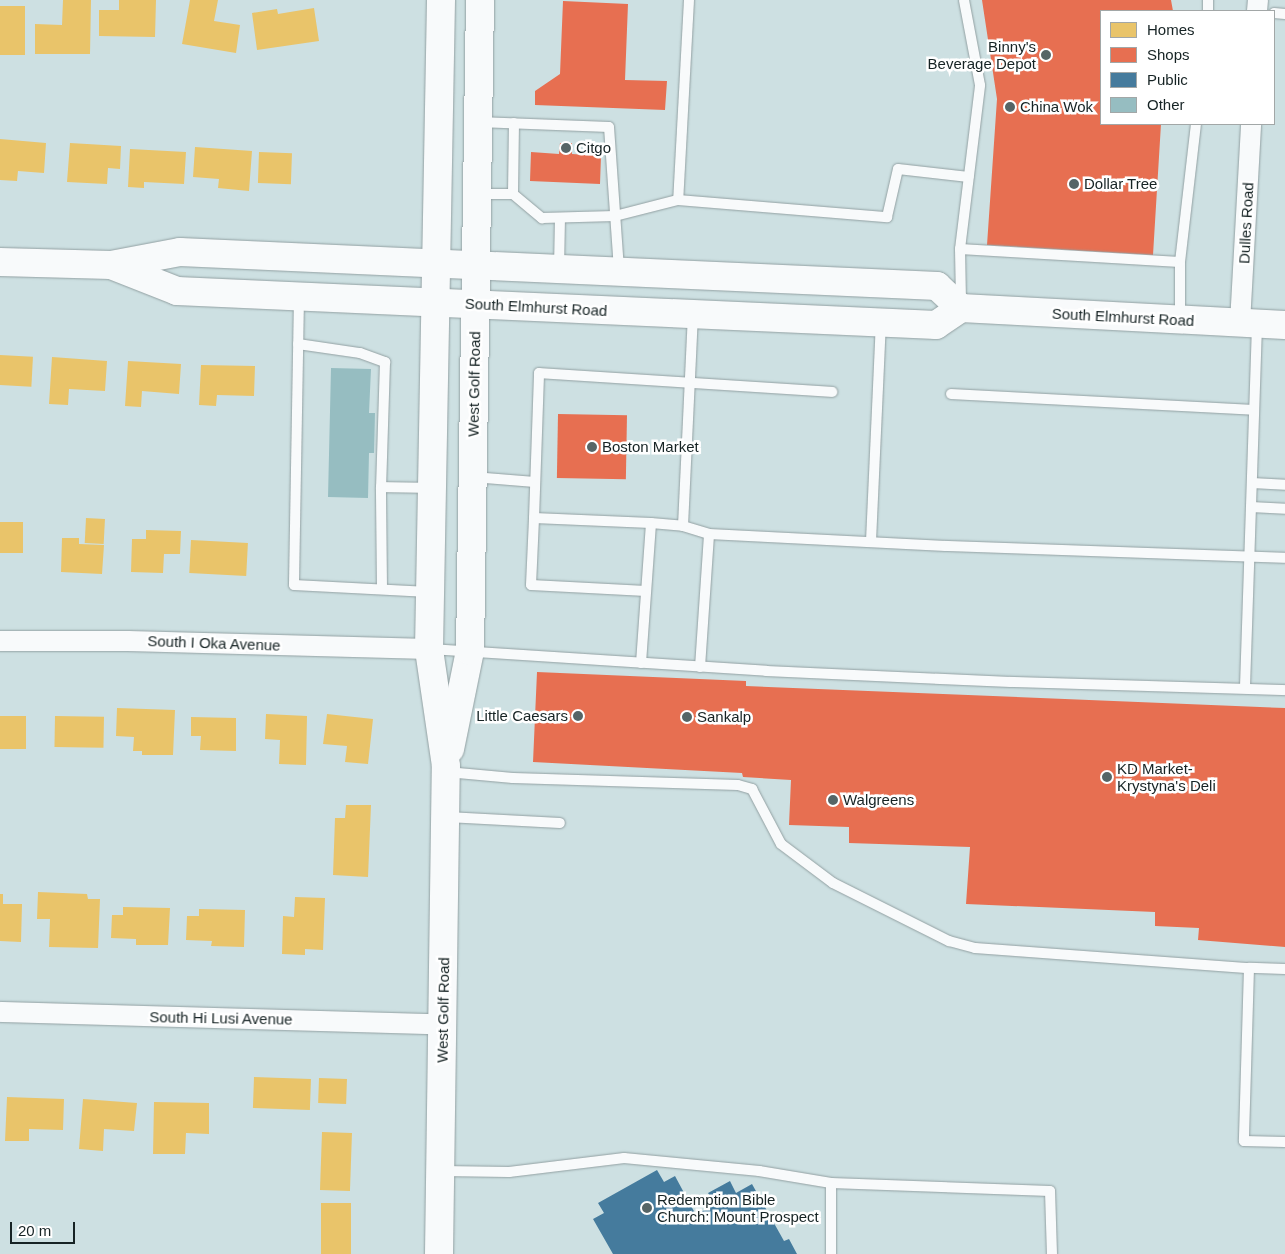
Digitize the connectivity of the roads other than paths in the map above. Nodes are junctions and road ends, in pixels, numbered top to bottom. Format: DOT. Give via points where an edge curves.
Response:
graph roads {
  1 [pos="441,0"];
  2 [pos="480,0"];
  3 [pos="689,0"];
  4 [pos="964,0"];
  5 [pos="478,122"];
  6 [pos="514,123"];
  7 [pos="1196,125"];
  8 [pos="1251,125"];
  9 [pos="969,177"];
  10 [pos="477,194"];
  11 [pos="513,194"];
  12 [pos="678,200"];
  13 [pos="615,216"];
  14 [pos="560,218"];
  15 [pos="960,249"];
  16 [pos="0,262"];
  17 [pos="1180,262"];
  18 [pos="437,263"];
  19 [pos="111,265"];
  20 [pos="476,265"];
  21 [pos="559,269"];
  22 [pos="619,272"];
  23 [pos="299,296"];
  24 [pos="436,302"];
  25 [pos="475,304"];
  26 [pos="961,308"];
  27 [pos="693,314"];
  28 [pos="1180,320"];
  29 [pos="881,322"];
  30 [pos="1249,323"];
  31 [pos="1285,325"];
  32 [pos="298,344"];
  33 [pos="690,384"];
  34 [pos="832,392"];
  35 [pos="951,394"];
  36 [pos="1254,410"];
  37 [pos="473,477"];
  38 [pos="535,482"];
  39 [pos="1252,483"];
  40 [pos="1285,485"];
  41 [pos="381,487"];
  42 [pos="432,488"];
  43 [pos="1251,507"];
  44 [pos="1285,509"];
  45 [pos="534,518"];
  46 [pos="651,523"];
  47 [pos="683,526"];
  48 [pos="709,534"];
  49 [pos="871,542"];
  50 [pos="1250,557"];
  51 [pos="1285,558"];
  52 [pos="382,589"];
  53 [pos="646,591"];
  54 [pos="430,592"];
  55 [pos="0,641"];
  56 [pos="429,649"];
  57 [pos="470,651"];
  58 [pos="641,663"];
  59 [pos="700,667"];
  60 [pos="1245,687"];
  61 [pos="1285,690"];
  62 [pos="446,769"];
  63 [pos="446,818"];
  64 [pos="560,823"];
  65 [pos="1249,968"];
  66 [pos="1285,969"];
  67 [pos="0,1012"];
  68 [pos="443,1024"];
  69 [pos="1285,1142"];
  70 [pos="440,1171"];
  71 [pos="831,1183"];
  72 [pos="439,1254"];
  73 [pos="831,1254"];
  74 [pos="1052,1254"];
  1 -- 18 [label="main road, West Golf Road"];
  2 -- 5 [label="main road, West Golf Road"];
  3 -- 12 [label="lane"];
  4 -- 9 [label="lane" via="980,85"];
  5 -- 6 [label="lane"];
  5 -- 10 [label="main road, West Golf Road"];
  6 -- 11 [label="lane"];
  6 -- 13 [label="lane" via="609,127"];
  7 -- 17 [label="lane"];
  8 -- 30 [label="street, Dulles Road"];
  9 -- 12 [label="lane" via="898,169 887,217"];
  9 -- 15 [label="lane"];
  10 -- 11 [label="lane"];
  10 -- 20 [label="main road, West Golf Road"];
  11 -- 14 [label="lane" via="542,218"];
  12 -- 13 [label="lane"];
  13 -- 14 [label="lane"];
  13 -- 22 [label="lane"];
  14 -- 21 [label="lane"];
  15 -- 17 [label="lane"];
  15 -- 26 [label="lane"];
  16 -- 19 [label="main road, South Elmhurst Road"];
  17 -- 28 [label="lane"];
  18 -- 19 [label="main road, South Elmhurst Road" via="180,252"];
  18 -- 20 [label="main road, South Elmhurst Road"];
  18 -- 24 [label="main road, West Golf Road"];
  19 -- 23 [label="main road, South Elmhurst Road" via="177,291"];
  20 -- 21 [label="main road, South Elmhurst Road"];
  20 -- 25 [label="main road, West Golf Road"];
  21 -- 22 [label="main road, South Elmhurst Road"];
  22 -- 26 [label="main road, South Elmhurst Road" via="937,286"];
  23 -- 24 [label="main road, South Elmhurst Road"];
  23 -- 32 [label="lane"];
  24 -- 25 [label="main road, South Elmhurst Road"];
  24 -- 42 [label="main road, West Golf Road"];
  25 -- 27 [label="main road, South Elmhurst Road"];
  25 -- 37 [label="main road, West Golf Road"];
  26 -- 28 [label="main road, South Elmhurst Road"];
  26 -- 29 [label="main road, South Elmhurst Road" via="936,325"];
  27 -- 29 [label="main road, South Elmhurst Road"];
  27 -- 33 [label="lane"];
  28 -- 30 [label="main road, South Elmhurst Road"];
  29 -- 49 [label="lane"];
  30 -- 31 [label="main road, South Elmhurst Road"];
  30 -- 36 [label="lane"];
  32 -- 41 [label="lane" via="360,353 385,362"];
  32 -- 52 [label="lane" via="294,585"];
  33 -- 34 [label="lane"];
  33 -- 38 [label="lane" via="539,373"];
  33 -- 47 [label="lane"];
  35 -- 36 [label="lane"];
  36 -- 39 [label="lane"];
  37 -- 38 [label="lane"];
  37 -- 57 [label="main road, West Golf Road"];
  38 -- 45 [label="lane"];
  39 -- 40 [label="lane"];
  39 -- 43 [label="lane"];
  41 -- 42 [label="lane"];
  41 -- 52 [label="lane"];
  42 -- 54 [label="main road, West Golf Road"];
  43 -- 44 [label="lane"];
  43 -- 50 [label="lane"];
  45 -- 46 [label="lane"];
  45 -- 53 [label="lane" via="531,585"];
  46 -- 47 [label="lane"];
  46 -- 53 [label="lane"];
  47 -- 48 [label="lane"];
  48 -- 49 [label="lane"];
  48 -- 59 [label="lane"];
  49 -- 50 [label="lane"];
  50 -- 51 [label="lane"];
  50 -- 60 [label="lane"];
  52 -- 54 [label="lane"];
  53 -- 58 [label="lane"];
  54 -- 56 [label="main road, West Golf Road"];
  55 -- 56 [label="street, South I Oka Avenue"];
  56 -- 57 [label="lane"];
  56 -- 62 [label="main road, West Golf Road"];
  57 -- 58 [label="lane"];
  57 -- 62 [label="main road, West Golf Road"];
  58 -- 59 [label="lane"];
  59 -- 60 [label="lane" via="1011,682"];
  60 -- 61 [label="lane"];
  62 -- 63 [label="main road, West Golf Road"];
  62 -- 65 [label="lane" via="513,778 752,789 781,844 833,883 949,941 975,948"];
  63 -- 64 [label="lane"];
  63 -- 68 [label="main road, West Golf Road"];
  65 -- 66 [label="lane"];
  65 -- 69 [label="lane" via="1244,1141"];
  67 -- 68 [label="street, South Hi Lusi Avenue"];
  68 -- 70 [label="main road, West Golf Road"];
  70 -- 71 [label="lane" via="509,1172 624,1158 759,1171"];
  70 -- 72 [label="main road, West Golf Road"];
  71 -- 73 [label="lane"];
  71 -- 74 [label="lane" via="1050,1191"];
}
